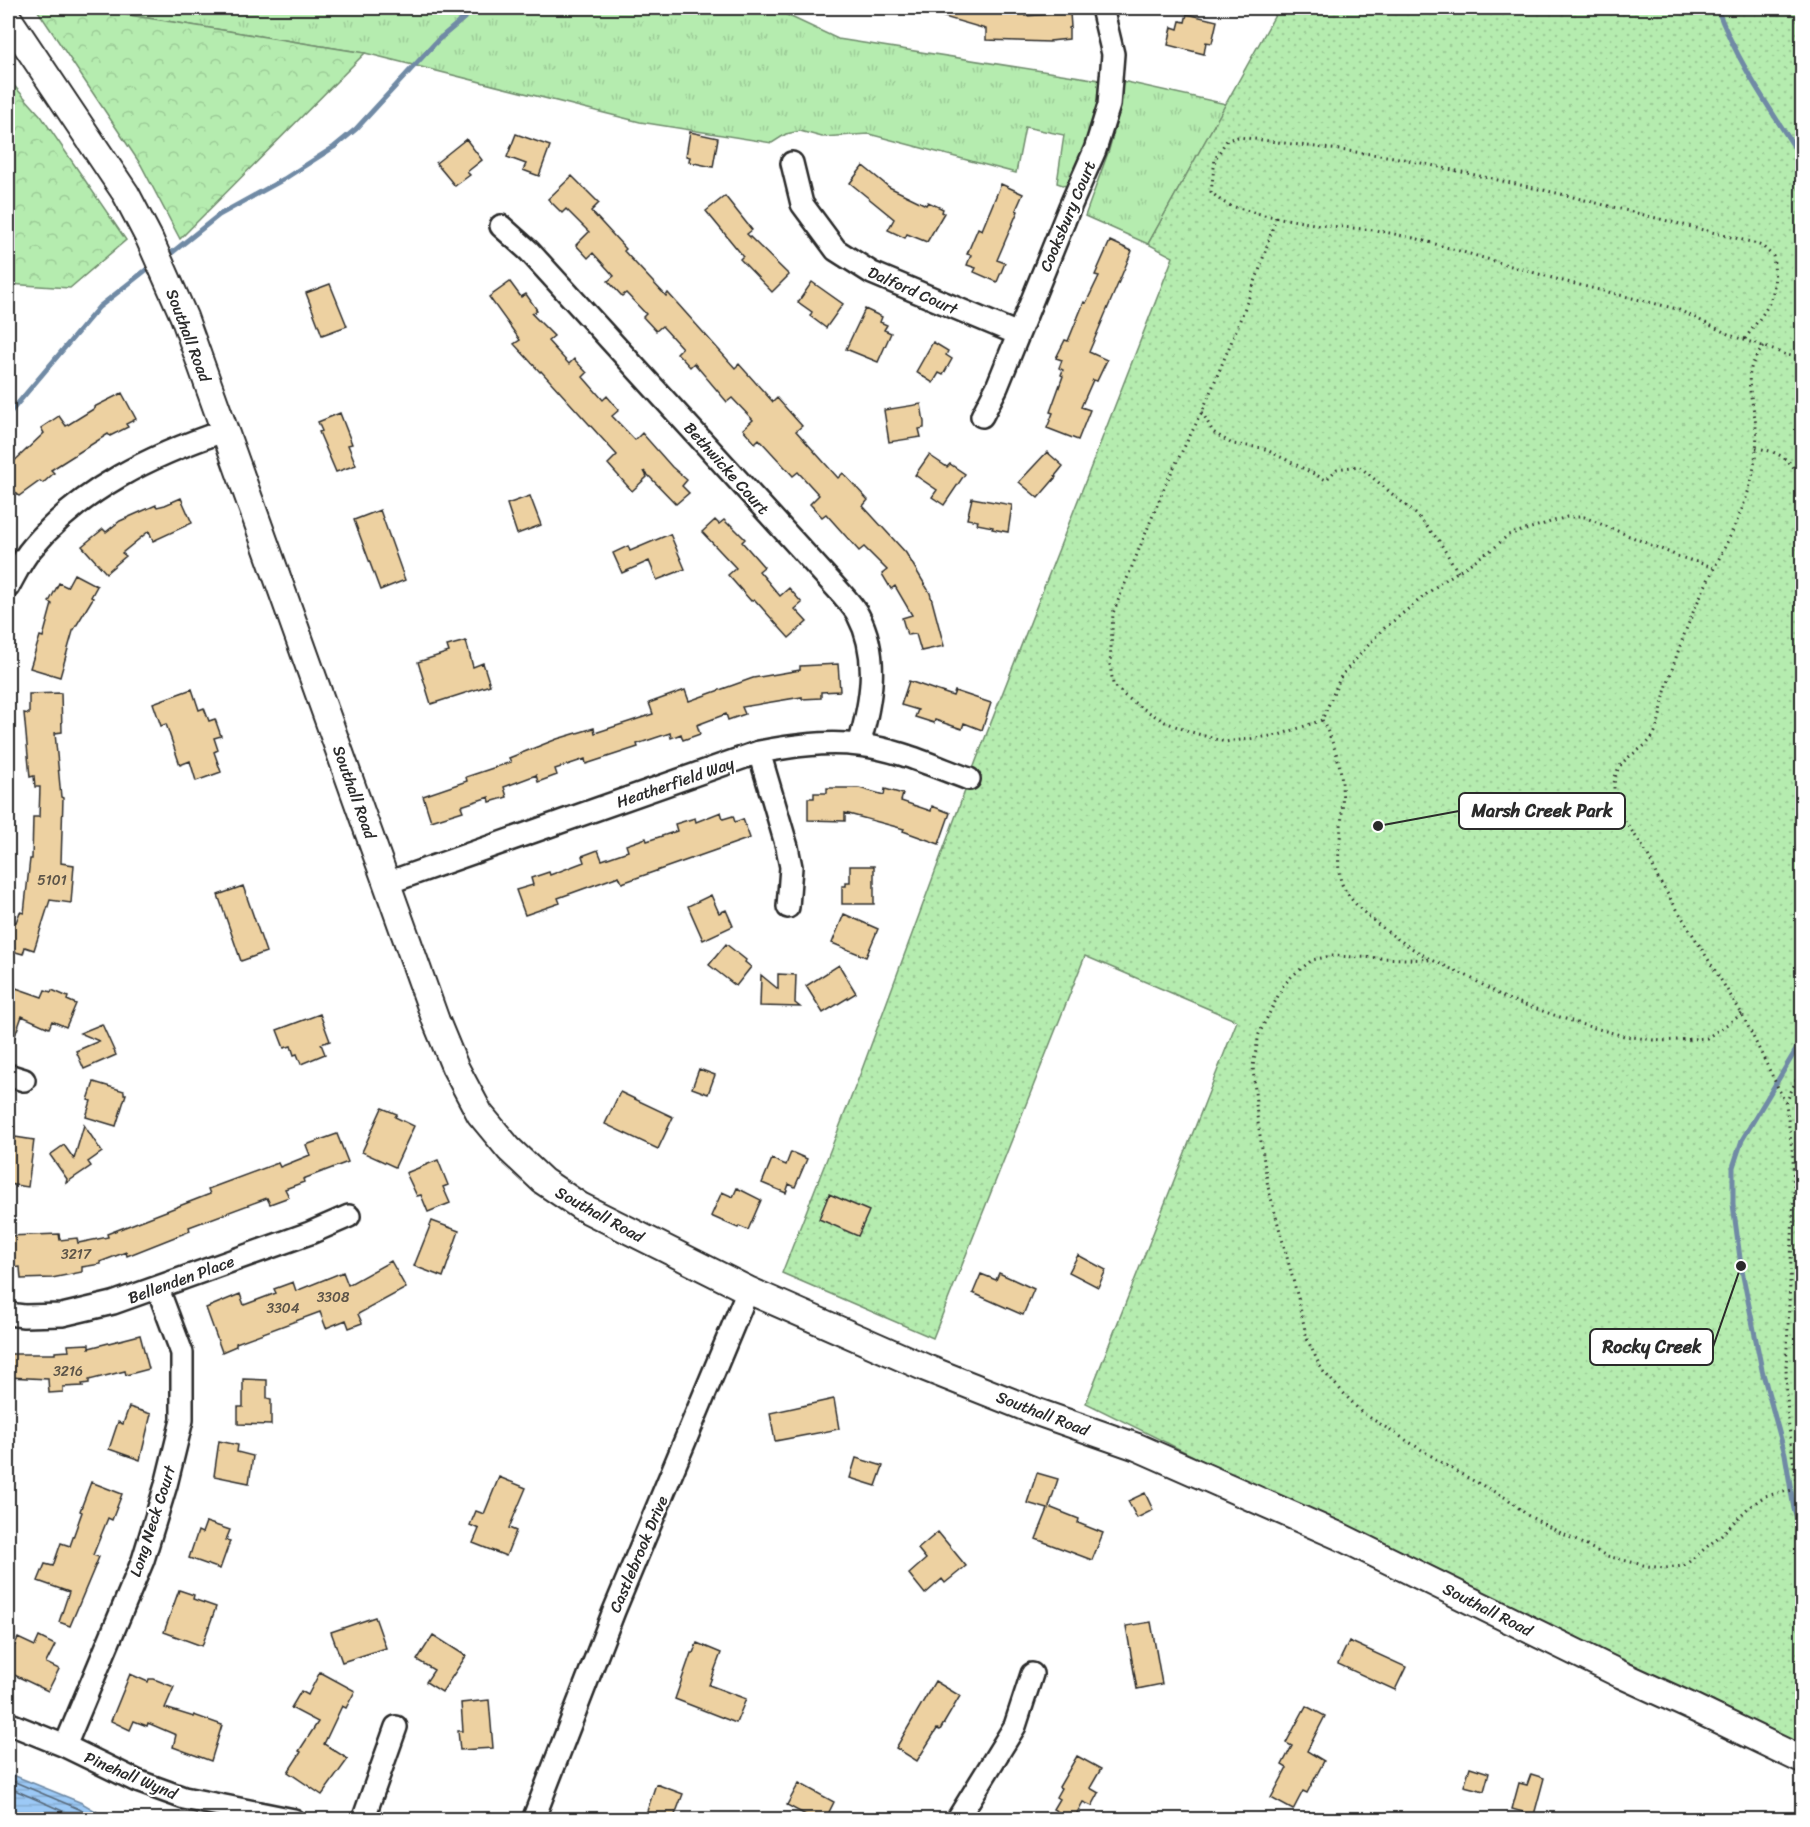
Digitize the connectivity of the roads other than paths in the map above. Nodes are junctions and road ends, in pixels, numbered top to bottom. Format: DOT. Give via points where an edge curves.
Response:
graph roads {
  1 [pos="1102,8"];
  2 [pos="8,18"];
  3 [pos="792,164"];
  4 [pos="501,226"];
  5 [pos="1018,334"];
  6 [pos="982,416"];
  7 [pos="224,432"];
  8 [pos="8,587"];
  9 [pos="859,745"];
  10 [pos="759,752"];
  11 [pos="969,778"];
  12 [pos="387,883"];
  13 [pos="788,907"];
  14 [pos="349,1216"];
  15 [pos="158,1288"];
  16 [pos="748,1290"];
  17 [pos="8,1314"];
  18 [pos="1032,1674"];
  19 [pos="8,1723"];
  20 [pos="396,1727"];
  21 [pos="65,1746"];
  22 [pos="1803,1760"];
  23 [pos="294,1820"];
  24 [pos="363,1820"];
  25 [pos="533,1820"];
  26 [pos="957,1820"];
  1 -- 5 [label="street, Cooksbury Court" via="1113,54 1109,105 1095,150"];
  2 -- 7 [label="street, Southall Road" via="140,220 184,317"];
  3 -- 5 [label="street, Dalford Court" via="802,204 836,250 872,273"];
  4 -- 9 [label="street, Bethwicke Court" via="529,251 858,614 872,660 870,697"];
  5 -- 6 [label="street, Cooksbury Court"];
  7 -- 8 [label="street" via="177,447 96,489 30,549"];
  7 -- 12 [label="street, Southall Road"];
  9 -- 10 [label="street, Heatherfield Way" via="823,743"];
  9 -- 11 [label="street, Heatherfield Way" via="892,751"];
  10 -- 12 [label="street, Heatherfield Way"];
  10 -- 13 [label="street" via="791,867"];
  12 -- 16 [label="street, Southall Road" via="455,1067 480,1114 509,1149 543,1181 580,1206"];
  14 -- 15 [label="street, Bellenden Place"];
  15 -- 17 [label="street, Bellenden Place" via="113,1304 62,1315"];
  15 -- 21 [label="street, Long Neck Court" via="182,1353 182,1420 142,1560"];
  16 -- 22 [label="street, Southall Road" via="926,1368 1137,1447 1339,1536"];
  16 -- 25 [label="street, Castlebrook Drive" via="614,1611"];
  18 -- 26 [label="street" via="1015,1726"];
  19 -- 21 [label="street, Pinehall Wynd"];
  20 -- 24 [label="street"];
  21 -- 23 [label="street, Pinehall Wynd" via="137,1781 184,1798"];
}
